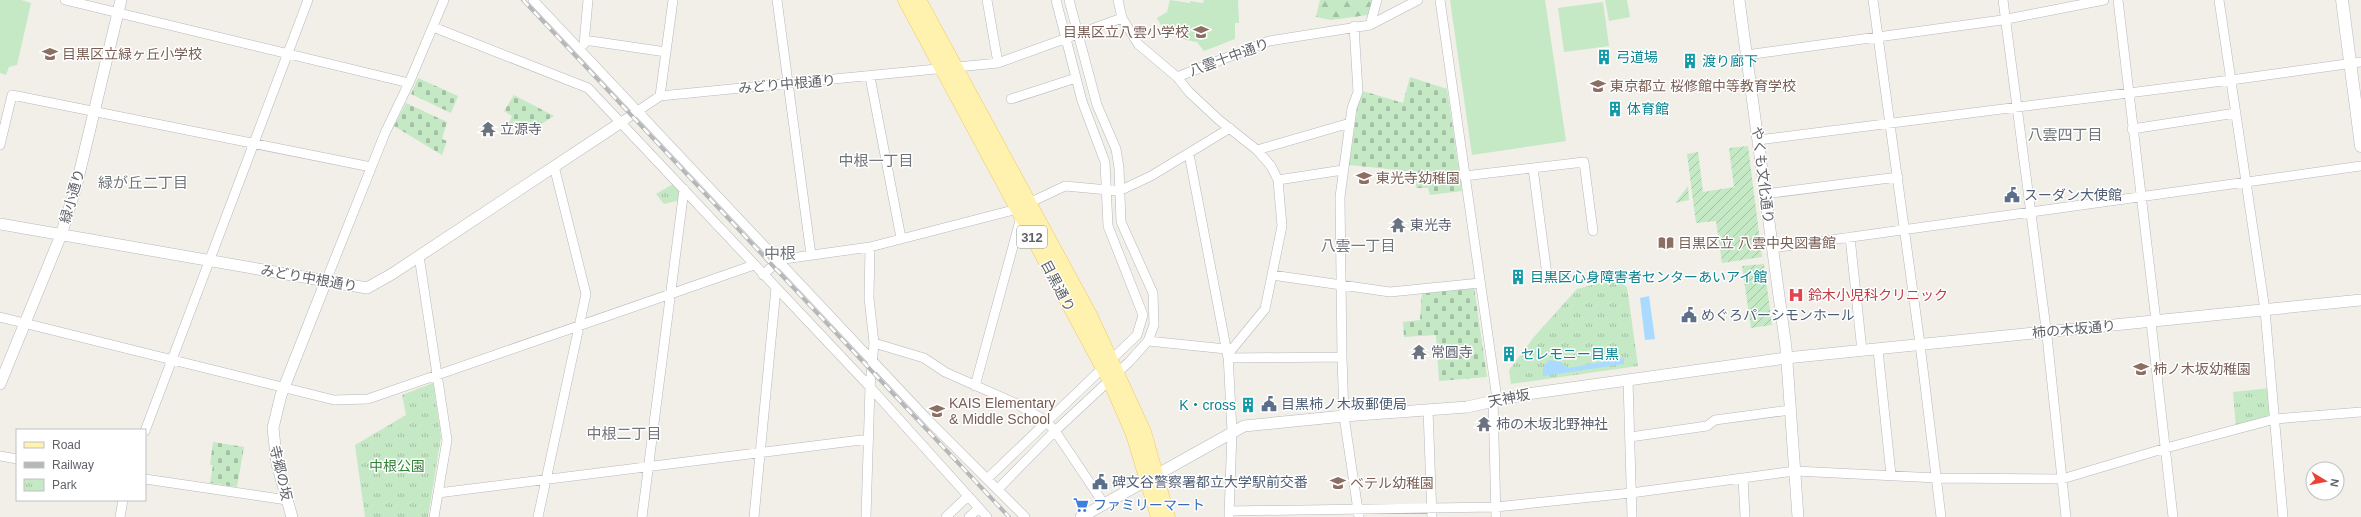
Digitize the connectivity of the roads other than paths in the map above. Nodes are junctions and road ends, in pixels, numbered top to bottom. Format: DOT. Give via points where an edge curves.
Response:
graph roads {
  1 [pos="65,0"];
  2 [pos="121,0"];
  3 [pos="308,0"];
  4 [pos="444,0"];
  5 [pos="533,0"];
  6 [pos="588,0"];
  7 [pos="673,0"];
  8 [pos="777,0"];
  9 [pos="905,0"];
  10 [pos="919,0"];
  11 [pos="987,0"];
  12 [pos="1056,0"];
  13 [pos="1069,0"];
  14 [pos="1118,0"];
  15 [pos="1376,0"];
  16 [pos="1418,0"];
  17 [pos="1440,0"];
  18 [pos="1739,0"];
  19 [pos="1873,0"];
  20 [pos="2003,0"];
  21 [pos="2104,0"];
  22 [pos="2118,0"];
  23 [pos="2218,0"];
  24 [pos="2342,0"];
  25 [pos="118,13"];
  26 [pos="1122,18"];
  27 [pos="2006,20"];
  28 [pos="1370,25"];
  29 [pos="433,26"];
  30 [pos="1354,26"];
  31 [pos="1078,35"];
  32 [pos="1878,37"];
  33 [pos="584,40"];
  34 [pos="1066,40"];
  35 [pos="582,52"];
  36 [pos="666,52"];
  37 [pos="288,54"];
  38 [pos="1746,55"];
  39 [pos="2356,62"];
  40 [pos="998,63"];
  41 [pos="950,69"];
  42 [pos="870,77"];
  43 [pos="1177,77"];
  44 [pos="1076,78"];
  45 [pos="2231,80"];
  46 [pos="409,83"];
  47 [pos="788,84"];
  48 [pos="2128,93"];
  49 [pos="660,96"];
  50 [pos="1011,99"];
  51 [pos="2017,107"];
  52 [pos="94,110"];
  53 [pos="634,113"];
  54 [pos="2236,114"];
  55 [pos="620,123"];
  56 [pos="1350,123"];
  57 [pos="1891,123"];
  58 [pos="1230,128"];
  59 [pos="2132,129"];
  60 [pos="1758,140"];
  61 [pos="254,143"];
  62 [pos="0,145"];
  63 [pos="2361,146"];
  64 [pos="1257,150"];
  65 [pos="1189,154"];
  66 [pos="554,166"];
  67 [pos="2361,166"];
  68 [pos="371,167"];
  69 [pos="1533,168"];
  70 [pos="1343,170"];
  71 [pos="1464,176"];
  72 [pos="1898,177"];
  73 [pos="1278,180"];
  74 [pos="2247,183"];
  75 [pos="684,189"];
  76 [pos="1119,191"];
  77 [pos="1107,192"];
  78 [pos="1765,194"];
  79 [pos="2142,198"];
  80 [pos="1022,210"];
  81 [pos="2031,214"];
  82 [pos="0,224"];
  83 [pos="1905,230"];
  84 [pos="1593,231"];
  85 [pos="61,235"];
  86 [pos="1850,237"];
  87 [pos="901,238"];
  88 [pos="870,246"];
  89 [pos="1773,248"];
  90 [pos="811,255"];
  91 [pos="419,256"];
  92 [pos="209,261"];
  93 [pos="778,261"];
  94 [pos="754,264"];
  95 [pos="1547,274"];
  96 [pos="763,275"];
  97 [pos="1272,275"];
  98 [pos="326,282"];
  99 [pos="1480,283"];
  100 [pos="1341,285"];
  101 [pos="776,288"];
  102 [pos="669,294"];
  103 [pos="2361,300"];
  104 [pos="2265,310"];
  105 [pos="0,317"];
  106 [pos="2154,321"];
  107 [pos="25,323"];
  108 [pos="578,326"];
  109 [pos="2046,331"];
  110 [pos="1148,341"];
  111 [pos="874,343"];
  112 [pos="1920,344"];
  113 [pos="1878,350"];
  114 [pos="1862,351"];
  115 [pos="1227,354"];
  116 [pos="1342,357"];
  117 [pos="1786,358"];
  118 [pos="172,359"];
  119 [pos="874,362"];
  120 [pos="1107,364"];
  121 [pos="438,373"];
  122 [pos="1114,377"];
  123 [pos="1628,380"];
  124 [pos="0,384"];
  125 [pos="975,386"];
  126 [pos="284,387"];
  127 [pos="870,387"];
  128 [pos="1495,400"];
  129 [pos="1428,410"];
  130 [pos="1790,410"];
  131 [pos="2361,412"];
  132 [pos="1344,416"];
  133 [pos="2275,419"];
  134 [pos="1046,420"];
  135 [pos="146,429"];
  136 [pos="1055,431"];
  137 [pos="1232,432"];
  138 [pos="1630,437"];
  139 [pos="869,439"];
  140 [pos="2166,448"];
  141 [pos="760,452"];
  142 [pos="0,456"];
  143 [pos="16,459"];
  144 [pos="648,467"];
  145 [pos="1795,471"];
  146 [pos="1891,475"];
  147 [pos="1152,477"];
  148 [pos="1743,478"];
  149 [pos="1937,478"];
  150 [pos="146,479"];
  151 [pos="546,479"];
  152 [pos="2062,479"];
  153 [pos="992,484"];
  154 [pos="438,493"];
  155 [pos="1631,493"];
  156 [pos="287,500"];
  157 [pos="123,501"];
  158 [pos="974,502"];
  159 [pos="1104,504"];
  160 [pos="1496,507"];
  161 [pos="1359,513"];
  162 [pos="1432,513"];
  163 [pos="1229,514"];
  164 [pos="120,517"];
  165 [pos="292,517"];
  166 [pos="434,517"];
  167 [pos="538,517"];
  168 [pos="642,517"];
  169 [pos="754,517"];
  170 [pos="866,517"];
  171 [pos="946,517"];
  172 [pos="969,517"];
  173 [pos="987,517"];
  174 [pos="1025,517"];
  175 [pos="1081,517"];
  176 [pos="1158,517"];
  177 [pos="1168,517"];
  178 [pos="1496,517"];
  179 [pos="1632,517"];
  180 [pos="1745,517"];
  181 [pos="1798,517"];
  182 [pos="1939,517"];
  183 [pos="2066,517"];
  184 [pos="2174,517"];
  185 [pos="2283,517"];
  1 -- 25 [label="street"];
  2 -- 25 [label="street, 緑小通り"];
  3 -- 37 [label="street"];
  4 -- 29 [label="street"];
  5 -- 35 [label="street"];
  6 -- 33 [label="street"];
  7 -- 36 [label="street"];
  8 -- 47 [label="street"];
  9 -- 41 [label="main road, 目黒通り / 312"];
  10 -- 41 [label="main road, 目黒通り / 312"];
  11 -- 40 [label="street"];
  12 -- 34 [label="street"];
  13 -- 31 [label="street"];
  14 -- 26 [label="street, 八雲十中通り"];
  15 -- 28 [label="street"];
  16 -- 28 [label="street, 八雲十中通り"];
  17 -- 71 [label="street"];
  18 -- 38 [label="street, やくも文化通り"];
  19 -- 32 [label="street"];
  20 -- 27 [label="street"];
  21 -- 27 [label="street"];
  22 -- 48 [label="street"];
  23 -- 45 [label="street"];
  24 -- 39 [label="main road"];
  25 -- 37 [label="street"];
  25 -- 52 [label="street, 緑小通り"];
  26 -- 31 [label="street"];
  26 -- 43 [label="street, 八雲十中通り" via="1138,44"];
  27 -- 32 [label="street"];
  27 -- 51 [label="street"];
  28 -- 30 [label="street, 八雲十中通り"];
  29 -- 46 [label="street"];
  29 -- 55 [label="street" via="588,88"];
  30 -- 43 [label="street, 八雲十中通り" via="1269,41"];
  30 -- 56 [label="street" via="1358,92"];
  31 -- 34 [label="street"];
  31 -- 76 [label="street" via="1097,105 1116,149"];
  32 -- 38 [label="street"];
  32 -- 57 [label="street"];
  33 -- 35 [label="street"];
  33 -- 36 [label="street"];
  34 -- 40 [label="street"];
  34 -- 44 [label="street"];
  35 -- 53 [label="street"];
  36 -- 49 [label="street"];
  37 -- 46 [label="street"];
  37 -- 61 [label="street"];
  38 -- 60 [label="street, やくも文化通り"];
  39 -- 45 [label="street"];
  39 -- 63 [label="main road"];
  40 -- 41 [label="street"];
  41 -- 42 [label="street, みどり中根通り"];
  41 -- 80 [label="main road, 目黒通り / 312"];
  42 -- 47 [label="street, みどり中根通り"];
  42 -- 87 [label="street"];
  43 -- 58 [label="street" via="1189,92"];
  44 -- 50 [label="street"];
  44 -- 77 [label="street" via="1105,162"];
  45 -- 48 [label="street"];
  45 -- 54 [label="street"];
  46 -- 68 [label="street"];
  47 -- 49 [label="street, みどり中根通り"];
  47 -- 90 [label="street"];
  48 -- 51 [label="street"];
  48 -- 59 [label="street"];
  49 -- 53 [label="street, みどり中根通り"];
  51 -- 57 [label="street"];
  51 -- 81 [label="street"];
  52 -- 61 [label="street"];
  52 -- 62 [label="street" via="12,95"];
  52 -- 85 [label="street, 緑小通り"];
  53 -- 55 [label="street, みどり中根通り"];
  53 -- 93 [label="street"];
  54 -- 59 [label="street"];
  54 -- 74 [label="street"];
  55 -- 66 [label="street, みどり中根通り"];
  55 -- 75 [label="street"];
  56 -- 64 [label="street"];
  56 -- 70 [label="street"];
  57 -- 60 [label="street"];
  57 -- 72 [label="street"];
  58 -- 64 [label="street"];
  58 -- 65 [label="street"];
  59 -- 79 [label="street"];
  60 -- 78 [label="street, やくも文化通り"];
  61 -- 68 [label="street"];
  61 -- 92 [label="street"];
  64 -- 73 [label="street" via="1271,166"];
  65 -- 76 [label="street"];
  65 -- 115 [label="street"];
  66 -- 91 [label="street, みどり中根通り"];
  66 -- 108 [label="street" via="586,294"];
  67 -- 74 [label="street"];
  68 -- 98 [label="street"];
  69 -- 71 [label="street"];
  69 -- 84 [label="street" via="1584,162"];
  69 -- 95 [label="street"];
  70 -- 73 [label="street"];
  70 -- 100 [label="street" via="1340,212"];
  71 -- 99 [label="street"];
  72 -- 78 [label="street"];
  72 -- 83 [label="street"];
  73 -- 97 [label="street" via="1282,226"];
  74 -- 79 [label="street"];
  74 -- 104 [label="street"];
  75 -- 94 [label="street"];
  75 -- 102 [label="street"];
  76 -- 77 [label="street"];
  76 -- 110 [label="street" via="1121,222 1153,293 1154,325"];
  77 -- 80 [label="street" via="1065,186"];
  77 -- 120 [label="street" via="1108,226 1143,315 1137,335"];
  78 -- 89 [label="street, やくも文化通り"];
  79 -- 81 [label="street"];
  79 -- 106 [label="street"];
  80 -- 87 [label="street"];
  80 -- 120 [label="main road, 目黒通り / 312"];
  80 -- 125 [label="street"];
  81 -- 83 [label="street"];
  81 -- 109 [label="street"];
  82 -- 85 [label="street, みどり中根通り"];
  83 -- 86 [label="street"];
  83 -- 112 [label="street"];
  85 -- 92 [label="street, みどり中根通り"];
  85 -- 107 [label="street, 緑小通り"];
  86 -- 89 [label="street"];
  86 -- 114 [label="street"];
  87 -- 88 [label="street"];
  88 -- 90 [label="street"];
  88 -- 111 [label="street" via="869,298"];
  89 -- 117 [label="street, やくも文化通り"];
  90 -- 93 [label="street"];
  91 -- 98 [label="street, みどり中根通り" via="367,288"];
  91 -- 121 [label="street"];
  92 -- 98 [label="street, みどり中根通り"];
  92 -- 118 [label="street"];
  93 -- 96 [label="street"];
  93 -- 119 [label="street"];
  94 -- 96 [label="street"];
  94 -- 102 [label="street"];
  96 -- 101 [label="street"];
  97 -- 100 [label="street"];
  97 -- 115 [label="street" via="1265,309"];
  98 -- 126 [label="street"];
  99 -- 100 [label="street" via="1390,292"];
  99 -- 128 [label="street"];
  100 -- 116 [label="street"];
  101 -- 127 [label="street"];
  101 -- 141 [label="street"];
  102 -- 108 [label="street"];
  102 -- 144 [label="street"];
  103 -- 104 [label="street, 柿の木坂通り"];
  104 -- 106 [label="street, 柿の木坂通り"];
  104 -- 133 [label="street"];
  105 -- 107 [label="street"];
  106 -- 109 [label="street, 柿の木坂通り"];
  106 -- 140 [label="street"];
  107 -- 118 [label="street"];
  107 -- 124 [label="street, 緑小通り"];
  108 -- 121 [label="street"];
  108 -- 151 [label="street"];
  109 -- 112 [label="street, 柿の木坂通り"];
  109 -- 152 [label="street"];
  110 -- 115 [label="street"];
  110 -- 122 [label="street"];
  111 -- 119 [label="street"];
  111 -- 125 [label="street" via="924,358 944,372"];
  112 -- 113 [label="street, 柿の木坂通り"];
  112 -- 149 [label="street"];
  113 -- 114 [label="street, 柿の木坂通り"];
  113 -- 146 [label="street"];
  114 -- 117 [label="street, 柿の木坂通り"];
  115 -- 116 [label="street"];
  115 -- 137 [label="street"];
  116 -- 132 [label="street"];
  117 -- 123 [label="street, 天神坂"];
  117 -- 130 [label="street, やくも文化通り"];
  118 -- 126 [label="street"];
  118 -- 135 [label="street"];
  119 -- 127 [label="street"];
  119 -- 153 [label="street"];
  120 -- 122 [label="main road, 目黒通り / 312"];
  120 -- 134 [label="street"];
  121 -- 126 [label="street" via="368,398 334,400"];
  121 -- 154 [label="street" via="447,440"];
  122 -- 136 [label="street"];
  122 -- 147 [label="main road, 目黒通り / 312" via="1144,432"];
  123 -- 128 [label="street, 天神坂"];
  123 -- 138 [label="street"];
  125 -- 134 [label="street"];
  126 -- 156 [label="street, 寺郷の坂" via="273,428 277,464"];
  127 -- 139 [label="street"];
  127 -- 158 [label="street"];
  128 -- 129 [label="street, 天神坂" via="1472,407"];
  128 -- 160 [label="street"];
  129 -- 132 [label="street, 天神坂"];
  129 -- 162 [label="street"];
  130 -- 138 [label="street" via="1715,420 1707,426"];
  130 -- 145 [label="street, やくも文化通り"];
  131 -- 133 [label="street"];
  132 -- 137 [label="street, 天神坂" via="1244,426"];
  132 -- 161 [label="street"];
  133 -- 140 [label="street"];
  133 -- 185 [label="street"];
  134 -- 136 [label="street"];
  134 -- 153 [label="street"];
  136 -- 153 [label="street"];
  136 -- 159 [label="street"];
  137 -- 147 [label="street"];
  137 -- 163 [label="street"];
  138 -- 155 [label="street"];
  139 -- 141 [label="street"];
  139 -- 170 [label="street"];
  140 -- 152 [label="street"];
  140 -- 184 [label="street"];
  141 -- 144 [label="street"];
  141 -- 169 [label="street"];
  142 -- 143 [label="street"];
  144 -- 151 [label="street"];
  144 -- 168 [label="street"];
  145 -- 146 [label="street"];
  145 -- 148 [label="street"];
  145 -- 181 [label="street, やくも文化通り"];
  146 -- 149 [label="street"];
  147 -- 159 [label="street"];
  147 -- 176 [label="main road, 目黒通り / 312"];
  147 -- 177 [label="main road, 目黒通り / 312"];
  148 -- 155 [label="street"];
  148 -- 180 [label="street"];
  149 -- 152 [label="street"];
  149 -- 182 [label="street"];
  150 -- 156 [label="street"];
  151 -- 154 [label="street"];
  151 -- 167 [label="street"];
  152 -- 183 [label="street"];
  153 -- 174 [label="street"];
  154 -- 166 [label="street"];
  155 -- 160 [label="street"];
  155 -- 179 [label="street"];
  156 -- 165 [label="street, 寺郷の坂"];
  157 -- 164 [label="street"];
  158 -- 171 [label="street"];
  158 -- 172 [label="street"];
  158 -- 173 [label="street"];
  159 -- 175 [label="street"];
  160 -- 162 [label="street"];
  160 -- 178 [label="street"];
  161 -- 162 [label="street"];
  161 -- 163 [label="street"];
}
